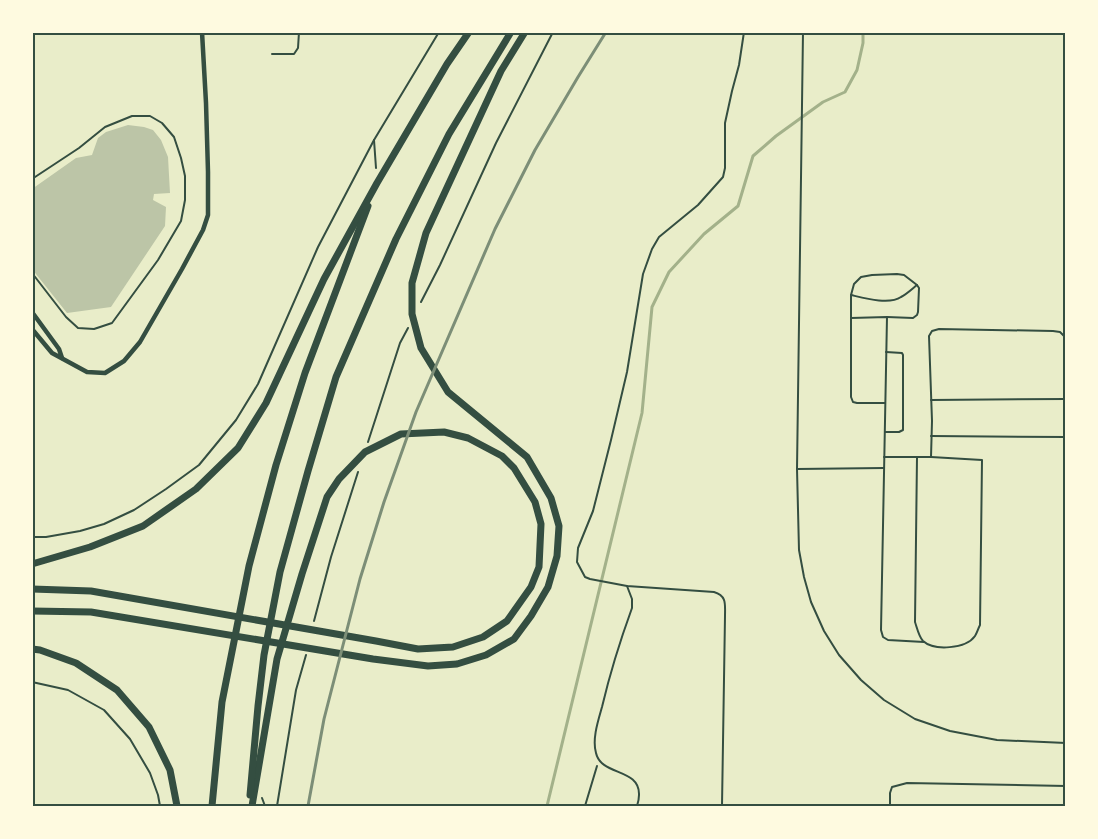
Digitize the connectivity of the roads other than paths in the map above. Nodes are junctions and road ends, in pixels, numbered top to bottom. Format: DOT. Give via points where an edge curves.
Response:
graph roads {
  1 [pos="202,32"];
  2 [pos="298,32"];
  3 [pos="469,32"];
  4 [pos="511,32"];
  5 [pos="525,32"];
  6 [pos="744,32"];
  7 [pos="803,32"];
  8 [pos="272,54"];
  9 [pos="32,179"];
  10 [pos="377,183"];
  11 [pos="32,273"];
  12 [pos="917,285"];
  13 [pos="851,295"];
  14 [pos="32,312"];
  15 [pos="887,317"];
  16 [pos="851,318"];
  17 [pos="32,329"];
  18 [pos="1066,338"];
  19 [pos="886,352"];
  20 [pos="62,358"];
  21 [pos="1066,399"];
  22 [pos="931,400"];
  23 [pos="885,403"];
  24 [pos="885,432"];
  25 [pos="931,436"];
  26 [pos="1066,437"];
  27 [pos="884,457"];
  28 [pos="917,457"];
  29 [pos="931,457"];
  30 [pos="884,468"];
  31 [pos="798,469"];
  32 [pos="32,564"];
  33 [pos="627,586"];
  34 [pos="32,589"];
  35 [pos="32,611"];
  36 [pos="924,642"];
  37 [pos="32,649"];
  38 [pos="1066,742"];
  39 [pos="1066,786"];
  40 [pos="177,806"];
  41 [pos="212,806"];
  42 [pos="250,806"];
  43 [pos="637,806"];
  44 [pos="722,806"];
  45 [pos="890,806"];
  1 -- 20 [label="street" via="208,172 208,215 203,230 140,342 124,361 106,373 88,372"];
  2 -- 8 [label="lane" via="298,48 294,54"];
  3 -- 10 [label="highway"];
  4 -- 42 [label="highway" via="449,134 396,239 336,377 280,572 264,655"];
  5 -- 35 [label="highway" via="501,70 426,233 412,283 412,314 421,348 448,392 527,457 551,498 559,526 557,556 548,587 514,640 486,655 456,664 428,666 90,612"];
  6 -- 33 [label="lane" via="725,123 723,177 698,205 659,237 652,249 643,274 627,372 593,511 578,548 577,562 585,577"];
  7 -- 31 [label="lane"];
  9 -- 11 [label="lane" via="105,127 132,116 150,116 162,123 174,137 185,176 181,221 158,260 112,323 94,329 78,328"];
  10 -- 32 [label="highway" via="324,279 266,403 238,448 196,489 143,526 90,547"];
  10 -- 41 [label="highway" via="305,373 248,566 222,702"];
  12 -- 13 [label="lane" via="900,298 890,300"];
  12 -- 13 [label="lane" via="904,275 866,275 854,284"];
  12 -- 15 [label="lane" via="917,315 913,318"];
  13 -- 16 [label="lane"];
  14 -- 20 [label="street"];
  15 -- 16 [label="lane"];
  15 -- 19 [label="lane"];
  16 -- 23 [label="lane" via="853,402"];
  17 -- 20 [label="street" via="52,352"];
  18 -- 22 [label="lane" via="1053,331 932,331 929,336"];
  19 -- 23 [label="lane"];
  19 -- 24 [label="lane" via="902,352 903,355 903,430"];
  21 -- 22 [label="lane"];
  22 -- 25 [label="lane"];
  23 -- 24 [label="lane"];
  24 -- 27 [label="lane"];
  25 -- 26 [label="lane"];
  25 -- 29 [label="lane"];
  27 -- 28 [label="lane"];
  27 -- 30 [label="lane"];
  28 -- 29 [label="lane"];
  28 -- 36 [label="lane" via="915,622"];
  29 -- 36 [label="lane" via="982,460 980,625 975,637 963,645 948,648"];
  30 -- 31 [label="lane"];
  30 -- 36 [label="lane" via="883,637"];
  31 -- 38 [label="lane" via="799,550 811,602 839,655 861,680 884,700 915,719 950,731 997,740"];
  33 -- 43 [label="lane" via="632,608 611,668 596,731 595,752 605,767 633,779 638,786"];
  33 -- 44 [label="lane" via="702,590 724,598"];
  34 -- 42 [label="highway" via="90,591 418,649 453,647 483,637 507,621 531,588 539,567 541,524 535,502 514,468 502,456 468,438 444,432 401,434 366,452 339,479 327,497 302,574 277,659"];
  37 -- 40 [label="highway" via="76,663 117,690 149,727 170,770"];
  39 -- 45 [label="lane" via="907,783 892,787"];
}
